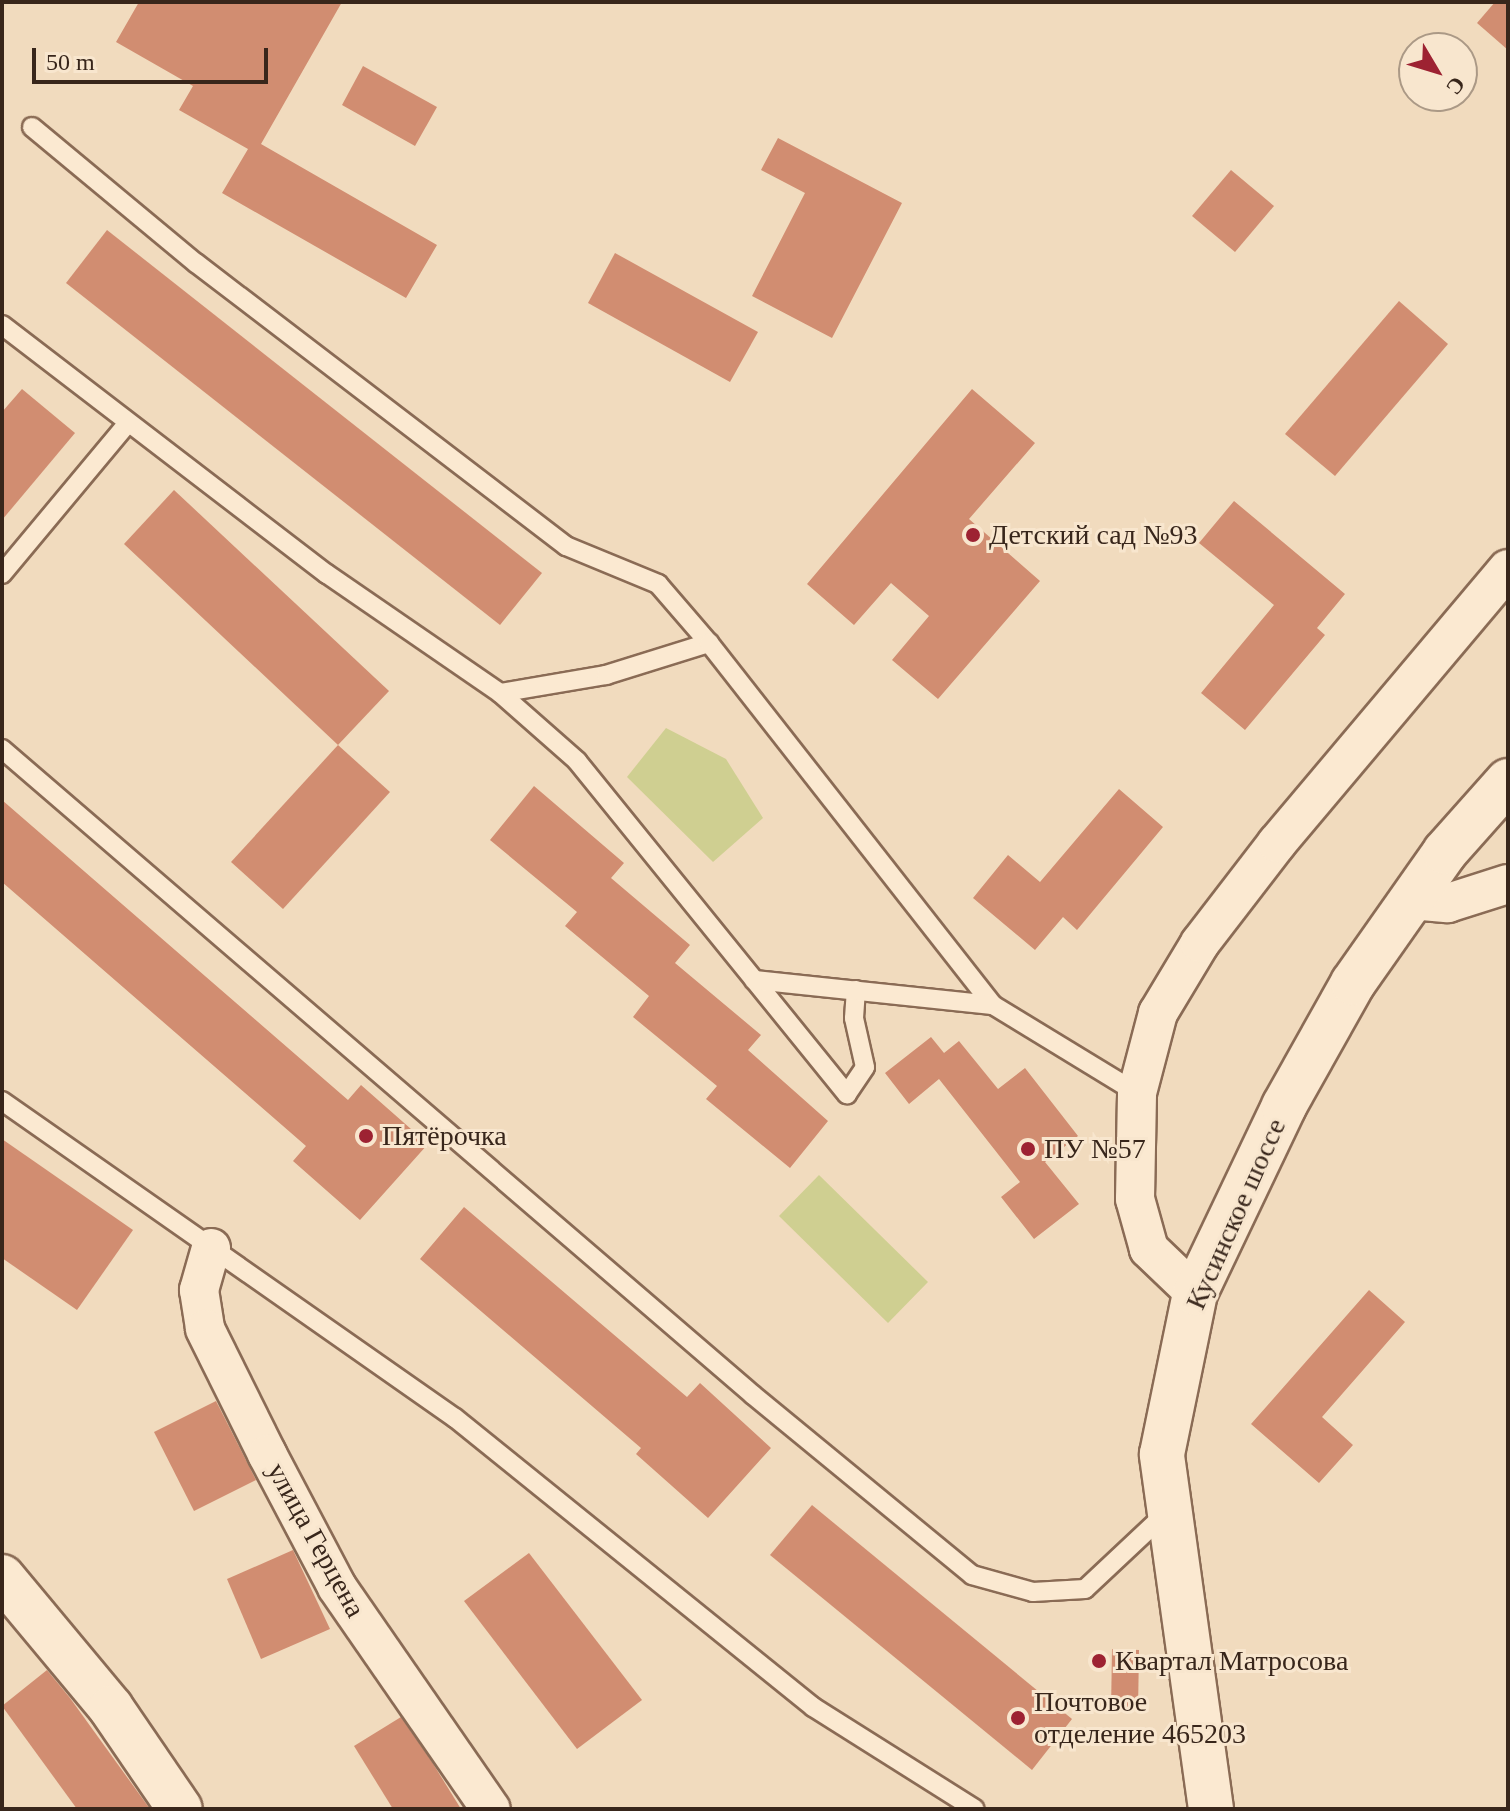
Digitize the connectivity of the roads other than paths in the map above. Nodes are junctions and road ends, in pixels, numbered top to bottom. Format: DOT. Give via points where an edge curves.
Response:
graph roads {
  1 [pos="32,127"];
  2 [pos="2,325"];
  3 [pos="127,424"];
  4 [pos="1508,569"];
  5 [pos="2,574"];
  6 [pos="709,643"];
  7 [pos="500,693"];
  8 [pos="2,749"];
  9 [pos="1508,781"];
  10 [pos="1508,884"];
  11 [pos="1411,900"];
  12 [pos="754,980"];
  13 [pos="856,990"];
  14 [pos="993,1005"];
  15 [pos="1137,1093"];
  16 [pos="2,1101"];
  17 [pos="211,1248"];
  18 [pos="1195,1293"];
  19 [pos="1170,1509"];
  20 [pos="6,1589"];
  21 [pos="180,1809"];
  22 [pos="491,1809"];
  23 [pos="975,1809"];
  24 [pos="1211,1809"];
  1 -- 6 [label="lane" via="196,263 566,546 658,584"];
  2 -- 3 [label="lane"];
  3 -- 5 [label="lane"];
  3 -- 7 [label="lane" via="327,574"];
  4 -- 15 [label="street" via="1200,943 1158,1013"];
  6 -- 7 [label="lane" via="606,675"];
  6 -- 14 [label="lane"];
  7 -- 12 [label="lane" via="577,761"];
  8 -- 19 [label="lane" via="753,1395 972,1575 1033,1592 1085,1589"];
  9 -- 11 [label="main road, Кусинское шоссе"];
  10 -- 11 [label="street" via="1448,903"];
  11 -- 18 [label="main road, Кусинское шоссе" via="1353,983 1284,1106"];
  12 -- 13 [label="lane"];
  12 -- 13 [label="lane" via="847,1094 865,1067 854,1018"];
  13 -- 14 [label="lane"];
  14 -- 15 [label="lane"];
  15 -- 18 [label="street" via="1135,1199 1149,1249"];
  16 -- 17 [label="lane"];
  17 -- 22 [label="street, улица Герцена" via="199,1290 205,1329 267,1454 337,1587"];
  17 -- 23 [label="lane" via="455,1418 813,1707"];
  18 -- 19 [label="main road, Кусинское шоссе" via="1162,1454"];
  19 -- 24 [label="main road, Кусинское шоссе"];
  20 -- 21 [label="main road" via="111,1708"];
}
